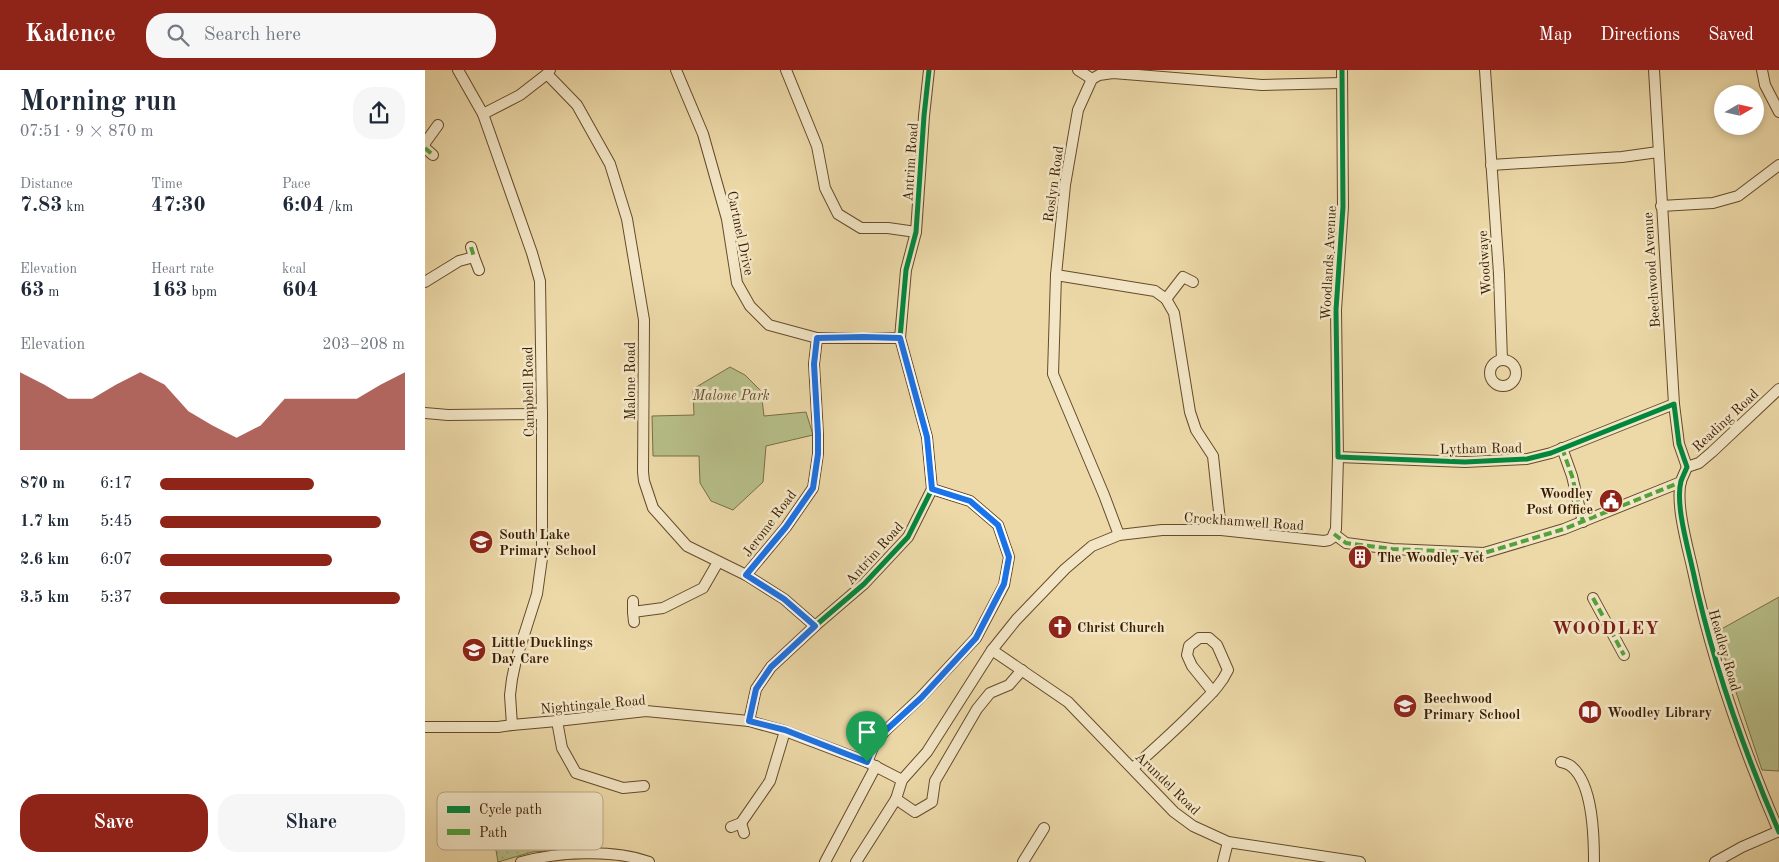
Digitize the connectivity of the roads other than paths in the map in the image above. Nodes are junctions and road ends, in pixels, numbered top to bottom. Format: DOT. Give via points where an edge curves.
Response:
graph roads {
  1 [pos="458,70"];
  2 [pos="676,70"];
  3 [pos="786,70"];
  4 [pos="929,70"];
  5 [pos="1078,70"];
  6 [pos="1342,70"];
  7 [pos="1485,70"];
  8 [pos="1653,70"];
  9 [pos="1762,70"];
  10 [pos="549,72"];
  11 [pos="1168,74"];
  12 [pos="1092,79"];
  13 [pos="1342,83"];
  14 [pos="1779,112"];
  15 [pos="483,114"];
  16 [pos="438,124"];
  17 [pos="425,143"];
  18 [pos="1658,152"];
  19 [pos="1491,165"];
  20 [pos="1779,165"];
  21 [pos="1661,206"];
  22 [pos="916,232"];
  23 [pos="479,270"];
  24 [pos="1056,275"];
  25 [pos="425,282"];
  26 [pos="1193,282"];
  27 [pos="1165,299"];
  28 [pos="817,338"];
  29 [pos="900,338"];
  30 [pos="1502,360"];
  31 [pos="1779,389"];
  32 [pos="1674,404"];
  33 [pos="425,413"];
  34 [pos="542,414"];
  35 [pos="1562,448"];
  36 [pos="1338,457"];
  37 [pos="1687,467"];
  38 [pos="1681,482"];
  39 [pos="932,489"];
  40 [pos="1583,522"];
  41 [pos="1221,530"];
  42 [pos="1119,535"];
  43 [pos="1332,537"];
  44 [pos="718,562"];
  45 [pos="746,575"];
  46 [pos="1593,598"];
  47 [pos="633,601"];
  48 [pos="815,626"];
  49 [pos="992,650"];
  50 [pos="1624,655"];
  51 [pos="1022,670"];
  52 [pos="1213,692"];
  53 [pos="557,721"];
  54 [pos="749,721"];
  55 [pos="511,724"];
  56 [pos="425,728"];
  57 [pos="785,730"];
  58 [pos="1561,762"];
  59 [pos="872,764"];
  60 [pos="1133,768"];
  61 [pos="903,780"];
  62 [pos="638,783"];
  63 [pos="896,799"];
  64 [pos="731,827"];
  65 [pos="1044,828"];
  66 [pos="1779,832"];
  67 [pos="1228,842"];
  68 [pos="1291,857"];
  69 [pos="1026,858"];
  70 [pos="521,862"];
  71 [pos="649,862"];
  72 [pos="825,862"];
  73 [pos="856,862"];
  74 [pos="1038,862"];
  75 [pos="1223,862"];
  76 [pos="1360,862"];
  77 [pos="1594,862"];
  78 [pos="1715,862"];
  1 -- 15 [label="street, Campbell Road"];
  2 -- 28 [label="street, Cartmel Drive" via="703,134 727,219 737,283 749,306 769,325"];
  3 -- 22 [label="street" via="817,146 825,188 838,214 861,228"];
  4 -- 22 [label="street, Antrim Road"];
  5 -- 12 [label="street"];
  6 -- 13 [label="street, Woodlands Avenue"];
  7 -- 19 [label="street, Woodwaye"];
  8 -- 18 [label="street, Beechwood Avenue"];
  9 -- 14 [label="street" via="1765,85"];
  10 -- 15 [label="street" via="520,95"];
  10 -- 44 [label="street, Malone Road" via="577,105 610,164 627,219 644,320 643,472 653,508 687,546"];
  11 -- 12 [label="street" via="1113,74"];
  11 -- 13 [label="street" via="1262,85"];
  12 -- 24 [label="street, Roslyn Road" via="1078,110 1065,186"];
  13 -- 36 [label="street, Woodlands Avenue" via="1343,207 1335,310"];
  15 -- 34 [label="street, Campbell Road" via="539,281"];
  16 -- 17 [label="street"];
  18 -- 19 [label="street"];
  18 -- 21 [label="street, Beechwood Avenue"];
  19 -- 30 [label="street, Woodwaye"];
  20 -- 21 [label="street" via="1738,196 1713,203"];
  21 -- 32 [label="street, Beechwood Avenue"];
  22 -- 29 [label="street, Antrim Road" via="906,270"];
  23 -- 25 [label="street" via="473,252"];
  24 -- 27 [label="street" via="1155,291"];
  24 -- 42 [label="street, Roslyn Road" via="1053,374"];
  26 -- 27 [label="street" via="1181,274"];
  27 -- 41 [label="street" via="1174,313 1189,412 1213,456"];
  28 -- 29 [label="street, Cartmel Drive"];
  28 -- 45 [label="street, Jerome Road" via="814,364 818,454 813,488"];
  29 -- 39 [label="street, Antrim Road" via="927,437"];
  31 -- 37 [label="street, Reading Road" via="1706,458"];
  32 -- 35 [label="street, Lytham Road"];
  32 -- 37 [label="street, Beechwood Avenue" via="1679,444"];
  33 -- 34 [label="street"];
  34 -- 55 [label="street, Campbell Road" via="542,558 537,594 512,679"];
  35 -- 36 [label="street, Lytham Road" via="1527,459 1505,461"];
  35 -- 40 [label="street"];
  36 -- 43 [label="street, Woodlands Avenue" via="1336,529"];
  37 -- 38 [label="street, Headley Road"];
  38 -- 40 [label="street, Crockhamwell Road"];
  38 -- 66 [label="street, Headley Road" via="1684,529 1711,649 1730,710"];
  39 -- 48 [label="street, Antrim Road" via="908,537 864,584"];
  39 -- 59 [label="street" via="970,501 998,525 1009,557 1004,584 976,638 874,745"];
  40 -- 43 [label="street, Crockhamwell Road" via="1566,532 1484,553 1392,549 1346,543"];
  41 -- 42 [label="street, Crockhamwell Road" via="1162,530"];
  41 -- 43 [label="street, Crockhamwell Road"];
  42 -- 49 [label="street, Crockhamwell Road" via="1092,546 1065,569"];
  44 -- 45 [label="street, Malone Road"];
  44 -- 47 [label="street" via="703,588 663,608 634,617"];
  45 -- 48 [label="street, Malone Road" via="784,599"];
  46 -- 50 [label="street"];
  48 -- 54 [label="street, Antrim Road" via="771,667 756,689"];
  49 -- 51 [label="street, Arundel Road"];
  49 -- 61 [label="street, Crockhamwell Road" via="927,752"];
  51 -- 60 [label="street, Arundel Road" via="1068,702"];
  51 -- 63 [label="street" via="1009,685 990,694 977,709 935,781 932,802 915,812"];
  52 -- 52 [label="street" via="1227,670 1217,645 1209,638 1199,638 1189,646 1187,655"];
  52 -- 60 [label="street" via="1181,726"];
  53 -- 54 [label="street, Nightingale Road" via="646,711"];
  53 -- 55 [label="street, Nightingale Road"];
  53 -- 62 [label="street" via="562,748 576,773 623,788"];
  54 -- 57 [label="street, Nightingale Road"];
  55 -- 56 [label="street, Nightingale Road" via="489,728"];
  57 -- 59 [label="street, Nightingale Road"];
  57 -- 64 [label="street" via="770,781 742,828"];
  58 -- 77 [label="street" via="1572,766 1585,786 1594,833"];
  59 -- 61 [label="street, Nightingale Road"];
  59 -- 72 [label="street"];
  60 -- 67 [label="street, Arundel Road" via="1174,812 1193,826"];
  61 -- 63 [label="street, Crockhamwell Road"];
  63 -- 73 [label="street, Crockhamwell Road"];
  65 -- 69 [label="street"];
  66 -- 78 [label="street"];
  67 -- 68 [label="street, Arundel Road"];
  67 -- 75 [label="street"];
  68 -- 76 [label="street, Arundel Road"];
  69 -- 74 [label="street"];
  70 -- 71 [label="street" via="600,852"];
}
